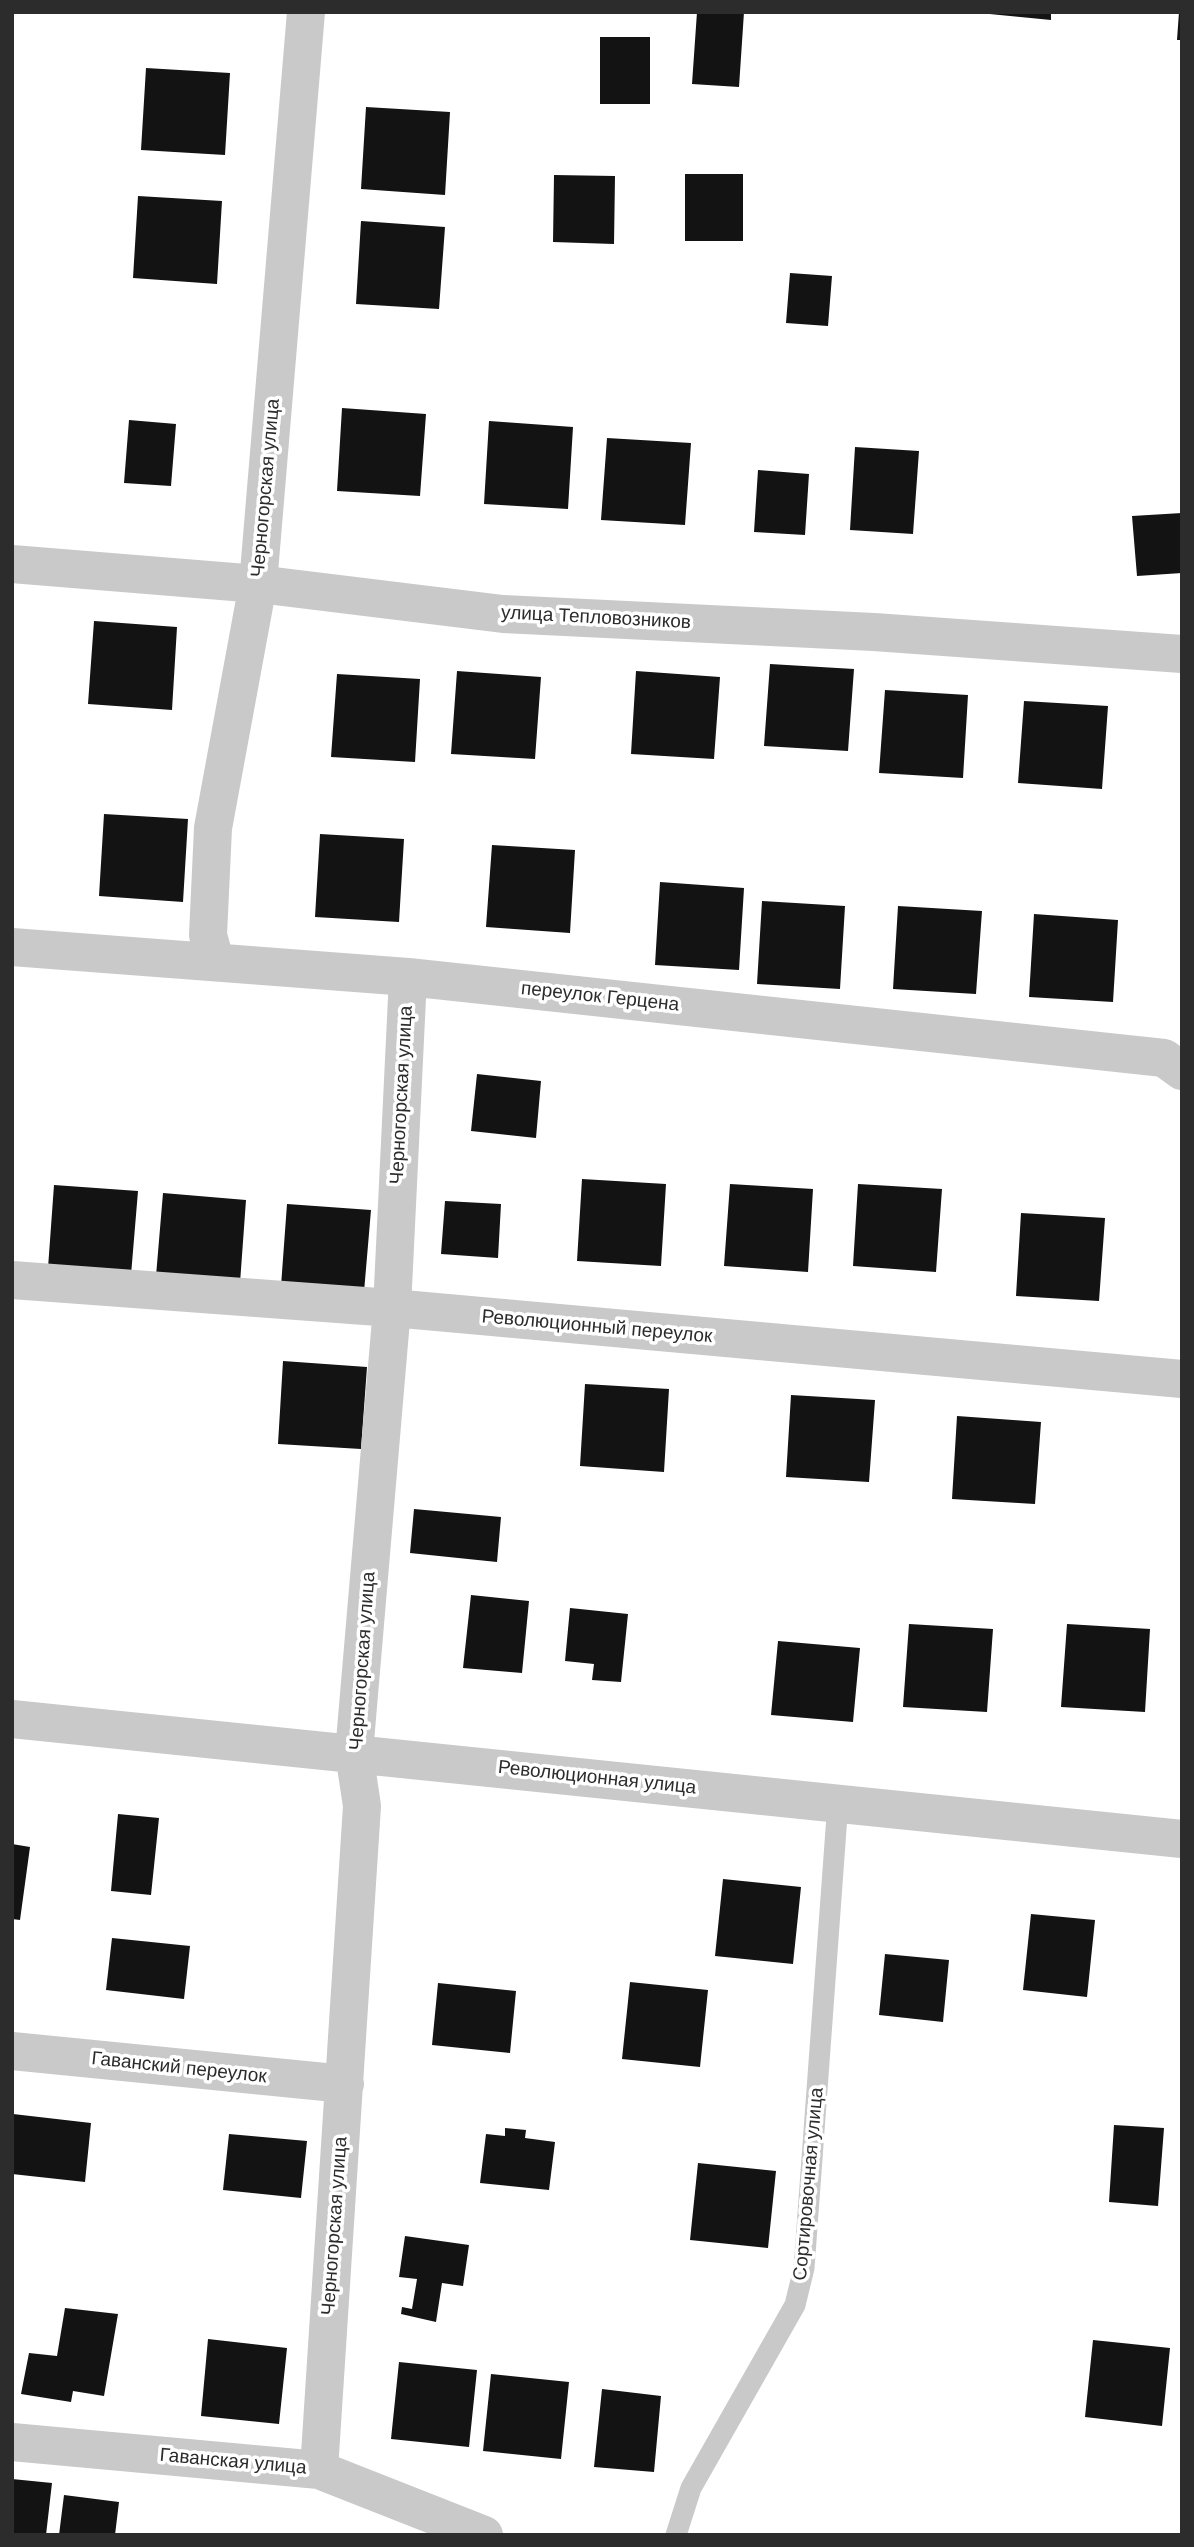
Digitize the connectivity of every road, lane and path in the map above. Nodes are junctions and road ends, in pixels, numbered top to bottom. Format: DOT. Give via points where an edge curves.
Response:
graph roads {
  1 [pos="306,12"];
  2 [pos="12,564"];
  3 [pos="258,584"];
  4 [pos="1182,654"];
  5 [pos="12,947"];
  6 [pos="215,961"];
  7 [pos="408,977"];
  8 [pos="1182,1071"];
  9 [pos="12,1280"];
  10 [pos="392,1308"];
  11 [pos="1182,1379"];
  12 [pos="12,1719"];
  13 [pos="354,1753"];
  14 [pos="838,1802"];
  15 [pos="1182,1839"];
  16 [pos="12,2051"];
  17 [pos="345,2084"];
  18 [pos="12,2442"];
  19 [pos="318,2470"];
  20 [pos="484,2535"];
  21 [pos="676,2535"];
  1 -- 3 [label="street, Черногорская улица"];
  2 -- 3 [label="street, улица Тепловозников"];
  3 -- 4 [label="street, улица Тепловозников" via="503,614 874,632"];
  3 -- 6 [label="street, Черногорская улица" via="214,828 208,934"];
  5 -- 6 [label="street, переулок Герцена"];
  6 -- 7 [label="street, переулок Герцена"];
  7 -- 8 [label="street, переулок Герцена" via="1164,1058"];
  7 -- 10 [label="street, Черногорская улица"];
  9 -- 10 [label="street, Революционный переулок"];
  10 -- 11 [label="street, Революционный переулок"];
  10 -- 13 [label="street, Черногорская улица"];
  12 -- 13 [label="street, Революционная улица"];
  13 -- 14 [label="street, Революционная улица"];
  13 -- 17 [label="street, Черногорская улица" via="362,1806"];
  14 -- 15 [label="street, Революционная улица"];
  14 -- 21 [label="lane, Сортировочная улица" via="804,2269 795,2305 691,2488"];
  16 -- 17 [label="street, Гаванский переулок"];
  17 -- 19 [label="street, Черногорская улица"];
  18 -- 19 [label="street, Гаванская улица"];
  19 -- 20 [label="street, Гаванская улица"];
}
